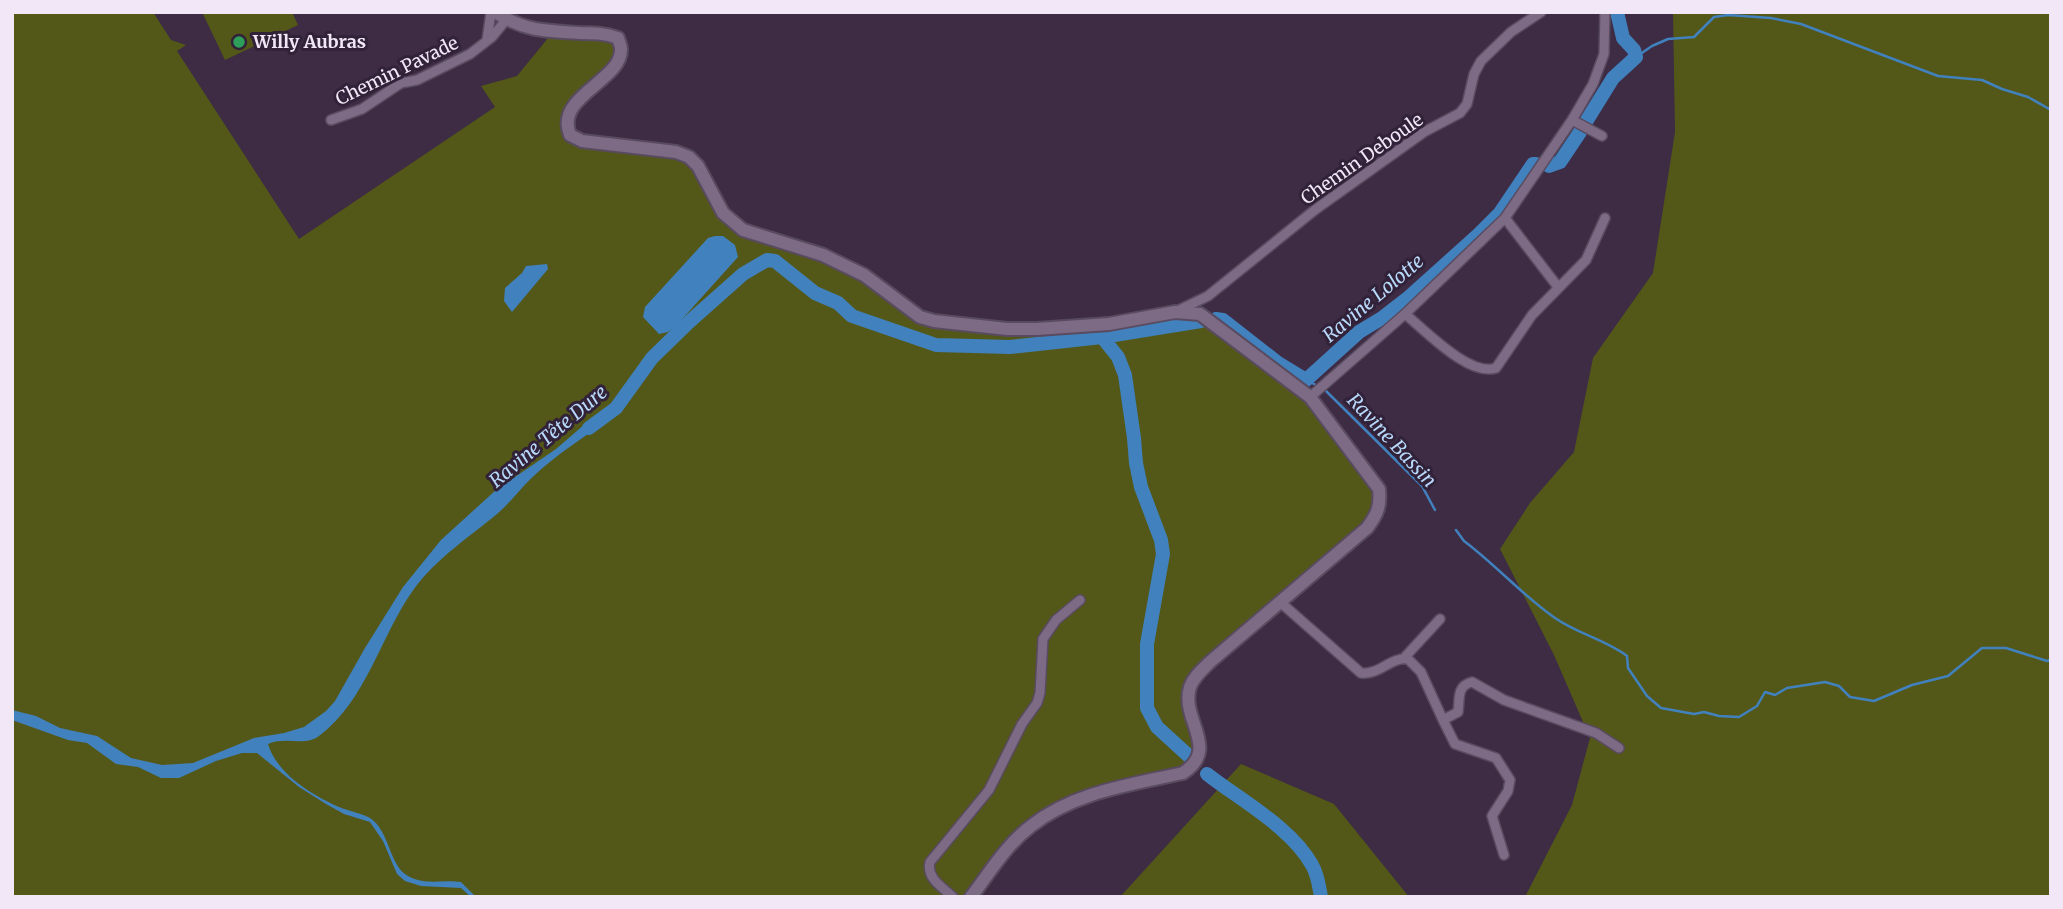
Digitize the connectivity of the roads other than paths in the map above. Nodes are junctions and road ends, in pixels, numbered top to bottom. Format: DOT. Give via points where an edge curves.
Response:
graph roads {
  1 [pos="1541,12"];
  2 [pos="1605,12"];
  3 [pos="498,15"];
  4 [pos="487,40"];
  5 [pos="331,120"];
  6 [pos="1572,120"];
  7 [pos="1602,136"];
  8 [pos="1505,218"];
  9 [pos="1605,218"];
  10 [pos="1559,287"];
  11 [pos="1175,312"];
  12 [pos="1405,314"];
  13 [pos="1310,397"];
  14 [pos="1080,600"];
  15 [pos="1280,602"];
  16 [pos="1440,619"];
  17 [pos="1404,658"];
  18 [pos="1443,720"];
  19 [pos="1619,748"];
  20 [pos="1504,855"];
  21 [pos="953,897"];
  22 [pos="971,897"];
  1 -- 11 [label="street, Chemin Deboule" via="1480,61 1461,113 1423,132 1208,296"];
  2 -- 6 [label="street" via="1606,41 1600,69"];
  3 -- 4 [label="street, Chemin Pavade"];
  3 -- 4 [label="street"];
  3 -- 11 [label="street" via="536,30 618,38 621,50 616,65 580,98 568,118 570,135 582,141 689,157 723,213 743,230 823,255 864,275 920,317 1007,329 1090,326"];
  4 -- 5 [label="street, Chemin Pavade" via="470,54"];
  6 -- 7 [label="street"];
  6 -- 8 [label="street"];
  8 -- 10 [label="street"];
  8 -- 12 [label="street"];
  9 -- 10 [label="street" via="1586,260"];
  10 -- 12 [label="street" via="1490,370 1455,356"];
  11 -- 13 [label="street" via="1207,317"];
  12 -- 13 [label="street"];
  13 -- 15 [label="street" via="1379,489 1381,500 1378,514 1367,528"];
  14 -- 21 [label="street" via="1056,620 1043,639 1037,703 1021,724 989,790 930,862 931,877"];
  15 -- 17 [label="street" via="1361,673 1376,673"];
  15 -- 22 [label="street" via="1193,681 1188,701 1199,744 1193,767 1098,791 1057,809 1006,850"];
  16 -- 17 [label="street"];
  17 -- 18 [label="street" via="1421,671"];
  18 -- 19 [label="street" via="1458,712 1459,692 1472,682 1504,700 1596,733"];
  18 -- 20 [label="street" via="1455,744 1496,758 1510,780 1492,816"];
}
